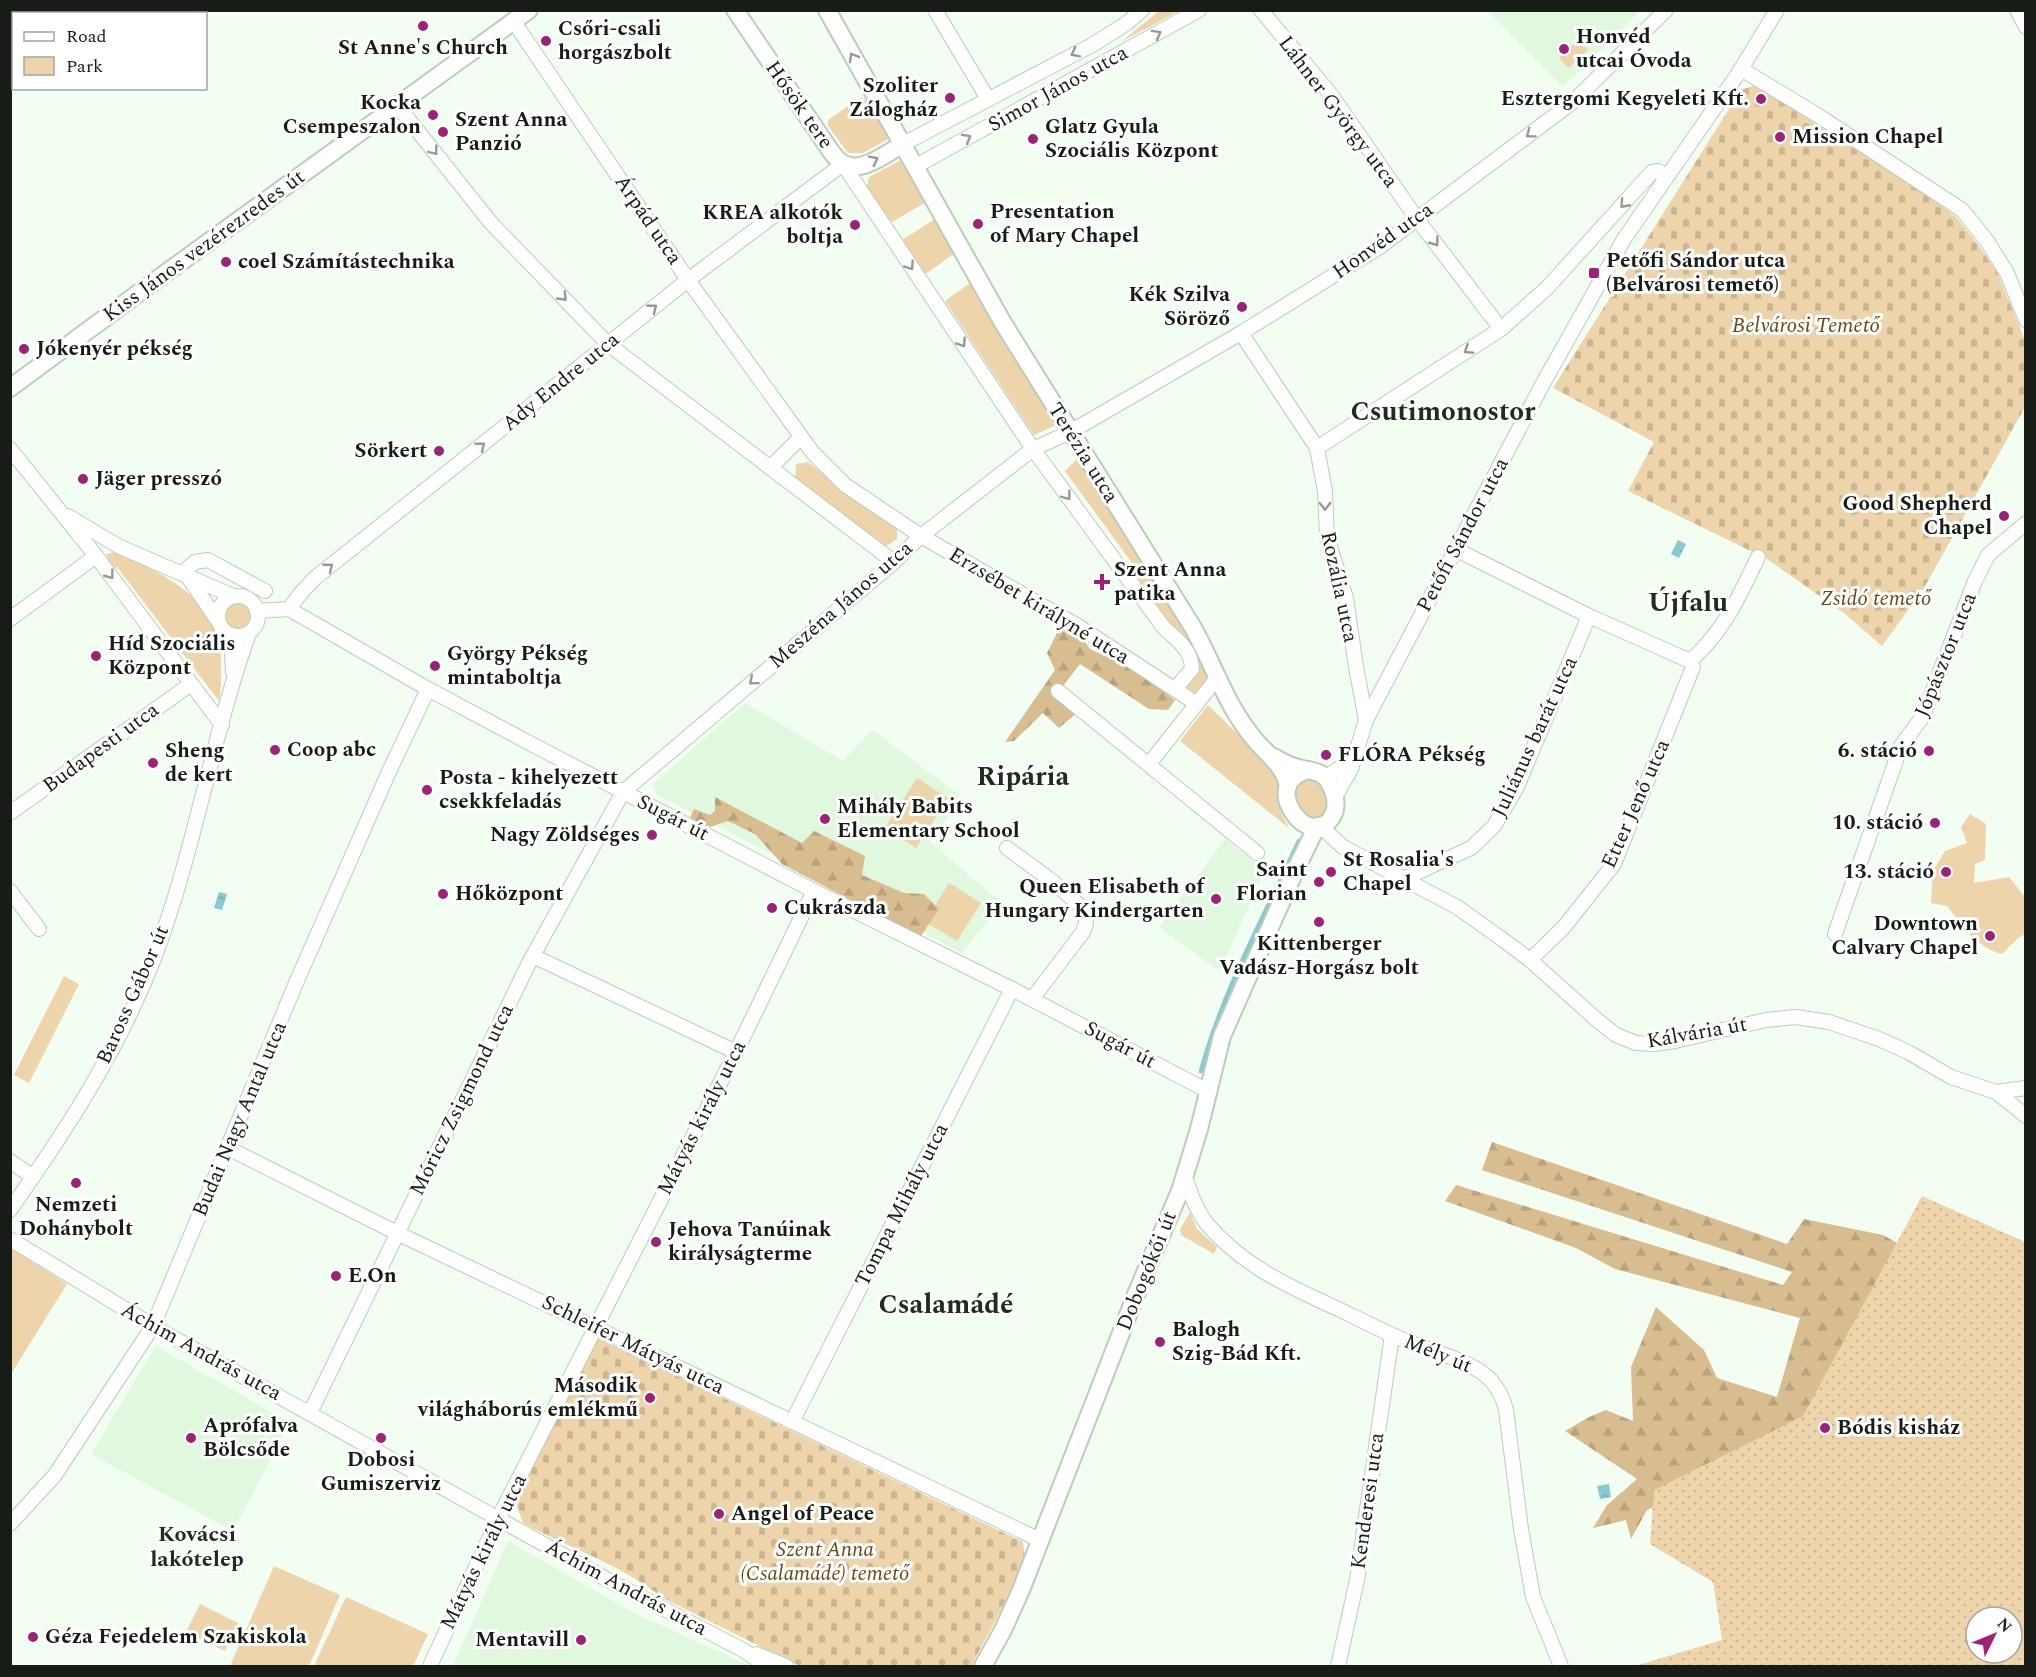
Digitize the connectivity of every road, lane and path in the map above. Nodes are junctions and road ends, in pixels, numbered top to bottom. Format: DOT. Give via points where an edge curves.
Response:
graph roads {
  1 [pos="140,10"];
  2 [pos="529,10"];
  3 [pos="735,10"];
  4 [pos="827,10"];
  5 [pos="935,10"];
  6 [pos="1142,10"];
  7 [pos="1199,10"];
  8 [pos="1261,10"];
  9 [pos="1666,10"];
  10 [pos="1777,10"];
  11 [pos="2017,10"];
  12 [pos="124,12"];
  13 [pos="514,22"];
  14 [pos="2025,27"];
  15 [pos="1741,69"];
  16 [pos="988,99"];
  17 [pos="398,105"];
  18 [pos="903,144"];
  19 [pos="843,164"];
  20 [pos="916,166"];
  21 [pos="1666,176"];
  22 [pos="1417,219"];
  23 [pos="688,280"];
  24 [pos="2019,288"];
  25 [pos="2025,320"];
  26 [pos="1501,329"];
  27 [pos="1241,333"];
  28 [pos="608,344"];
  29 [pos="10,388"];
  30 [pos="786,416"];
  31 [pos="1070,432"];
  32 [pos="801,437"];
  33 [pos="10,448"];
  34 [pos="1317,448"];
  35 [pos="1033,449"];
  36 [pos="771,467"];
  37 [pos="61,512"];
  38 [pos="2025,523"];
  39 [pos="921,536"];
  40 [pos="1455,549"];
  41 [pos="96,556"];
  42 [pos="1758,557"];
  43 [pos="894,562"];
  44 [pos="184,574"];
  45 [pos="265,591"];
  46 [pos="233,596"];
  47 [pos="289,609"];
  48 [pos="1589,616"];
  49 [pos="10,619"];
  50 [pos="218,621"];
  51 [pos="254,623"];
  52 [pos="231,636"];
  53 [pos="1690,661"];
  54 [pos="233,678"];
  55 [pos="1217,678"];
  56 [pos="191,684"];
  57 [pos="428,688"];
  58 [pos="1175,689"];
  59 [pos="1058,691"];
  60 [pos="1197,704"];
  61 [pos="1366,720"];
  62 [pos="222,725"];
  63 [pos="1358,743"];
  64 [pos="1271,755"];
  65 [pos="1149,764"];
  66 [pos="1309,770"];
  67 [pos="1326,777"];
  68 [pos="1288,786"];
  69 [pos="623,792"];
  70 [pos="1335,797"];
  71 [pos="10,813"];
  72 [pos="1317,824"];
  73 [pos="1007,849"];
  74 [pos="1257,853"];
  75 [pos="1402,879"];
  76 [pos="10,891"];
  77 [pos="814,891"];
  78 [pos="39,929"];
  79 [pos="1835,933"];
  80 [pos="533,956"];
  81 [pos="1530,960"];
  82 [pos="1012,989"];
  83 [pos="1032,999"];
  84 [pos="736,1052"];
  85 [pos="2025,1088"];
  86 [pos="1208,1091"];
  87 [pos="1996,1092"];
  88 [pos="2025,1116"];
  89 [pos="228,1148"];
  90 [pos="10,1161"];
  91 [pos="1184,1175"];
  92 [pos="33,1177"];
  93 [pos="10,1210"];
  94 [pos="397,1233"];
  95 [pos="10,1239"];
  96 [pos="153,1326"];
  97 [pos="595,1326"];
  98 [pos="1392,1335"];
  99 [pos="310,1413"];
  100 [pos="792,1422"];
  101 [pos="499,1518"];
  102 [pos="10,1524"];
  103 [pos="1040,1540"];
  104 [pos="743,1650"];
  105 [pos="430,1666"];
  106 [pos="766,1666"];
  107 [pos="786,1666"];
  108 [pos="983,1666"];
  109 [pos="1338,1666"];
  110 [pos="1561,1666"];
  1 -- 12 [label="main road"];
  2 -- 13 [label="main road, Kiss János vezérezredes út"];
  3 -- 19 [label="main road, Hősök tere"];
  18 -- 4 [label="main road, one-way"];
  5 -- 16 [label="street"];
  6 -- 16 [label="street, Simor János utca, one-way" via="1094,44"];
  20 -- 7 [label="street, Simor János utca, one-way"];
  8 -- 22 [label="street, Láhner György utca" via="1332,96"];
  9 -- 22 [label="street, Honvéd utca, one-way" via="1574,101"];
  10 -- 15 [label="street, Petőfi Sándor utca"];
  11 -- 14 [label="street"];
  13 -- 17 [label="main road, Kiss János vezérezredes út"];
  13 -- 23 [label="street, Árpád utca"];
  15 -- 21 [label="street, Petőfi Sándor utca"];
  15 -- 24 [label="street" via="1962,210"];
  16 -- 18 [label="street, Simor János utca"];
  17 -- 28 [label="street, one-way" via="490,223"];
  17 -- 29 [label="main road, Kiss János vezérezredes út"];
  19 -- 18 [label="main road, Hősök tere, one-way" via="866,164"];
  18 -- 20 [label="main road, Terézia utca"];
  19 -- 23 [label="street, Ady Endre utca"];
  19 -- 35 [label="street, Terézia utca, one-way"];
  20 -- 31 [label="main road, Terézia utca" via="1003,323"];
  21 -- 26 [label="street, one-way" via="1652,172 1547,288"];
  21 -- 40 [label="street, Petőfi Sándor utca" via="1624,239 1540,387"];
  22 -- 26 [label="street, Láhner György utca, one-way"];
  22 -- 27 [label="street, Honvéd utca" via="1381,246"];
  28 -- 23 [label="street, Ady Endre utca, one-way"];
  23 -- 30 [label="street, Árpád utca"];
  24 -- 25 [label="street"];
  26 -- 34 [label="street, one-way"];
  27 -- 31 [label="street, Honvéd utca"];
  27 -- 34 [label="street, Rozália utca"];
  28 -- 36 [label="street"];
  47 -- 28 [label="street, Ady Endre utca, one-way" via="315,578"];
  30 -- 32 [label="street, Erzsébet királyné utca"];
  31 -- 35 [label="street, Meszéna János utca"];
  31 -- 55 [label="main road, Terézia utca" via="1192,626"];
  32 -- 36 [label="street"];
  32 -- 39 [label="street, Erzsébet királyné utca" via="845,485"];
  33 -- 37 [label="street"];
  34 -- 61 [label="street, Rozália utca, one-way" via="1325,492 1326,537 1346,598"];
  35 -- 39 [label="street, Meszéna János utca"];
  35 -- 58 [label="street, Terézia utca, one-way" via="1164,628 1192,660 1192,669"];
  36 -- 43 [label="street"];
  37 -- 41 [label="street"];
  37 -- 44 [label="street" via="118,546"];
  38 -- 79 [label="street, Jópásztor utca" via="1988,555 1975,581 1923,716 1901,746"];
  39 -- 43 [label="street, Meszéna János utca"];
  39 -- 58 [label="street, Erzsébet királyné utca" via="1078,626"];
  40 -- 48 [label="street"];
  40 -- 61 [label="street, Petőfi Sándor utca"];
  41 -- 49 [label="street"];
  41 -- 56 [label="street, one-way"];
  42 -- 53 [label="street" via="1736,603 1706,648"];
  43 -- 69 [label="street, Meszéna János utca, one-way"];
  44 -- 45 [label="street" via="195,562 208,560"];
  44 -- 46 [label="street"];
  44 -- 50 [label="street"];
  46 -- 50 [label="street" via="219,608"];
  46 -- 51 [label="street" via="251,601"];
  47 -- 51 [label="street"];
  47 -- 57 [label="street, Sugár út"];
  48 -- 53 [label="street"];
  48 -- 75 [label="street, Juliánus barát utca" via="1516,789 1494,826 1471,848"];
  50 -- 52 [label="street"];
  51 -- 52 [label="street" via="237,637"];
  51 -- 54 [label="street"];
  52 -- 54 [label="street"];
  53 -- 81 [label="street, Etter Jenő utca" via="1694,667 1614,864 1564,927"];
  54 -- 62 [label="street, Baross Gábor út"];
  55 -- 60 [label="street"];
  55 -- 64 [label="main road, Terézia utca" via="1233,710"];
  56 -- 62 [label="street"];
  56 -- 71 [label="street, Budapesti utca"];
  57 -- 69 [label="street, Sugár út"];
  57 -- 89 [label="street, Budai Nagy Antal utca" via="300,974"];
  58 -- 60 [label="street, Erzsébet királyné utca"];
  59 -- 65 [label="street"];
  60 -- 65 [label="street"];
  61 -- 63 [label="street, Petőfi Sándor utca"];
  62 -- 92 [label="street, Baross Gábor út" via="153,961 101,1068"];
  63 -- 67 [label="street, Petőfi Sándor utca" via="1343,765"];
  63 -- 70 [label="street, Petőfi Sándor utca" via="1351,769"];
  64 -- 66 [label="main road, Terézia utca"];
  64 -- 68 [label="main road, Terézia utca"];
  65 -- 74 [label="street"];
  66 -- 67 [label="main road"];
  66 -- 68 [label="main road" via="1297,774"];
  67 -- 70 [label="main road"];
  68 -- 72 [label="main road" via="1287,798 1293,814"];
  69 -- 77 [label="street, Sugár út"];
  69 -- 80 [label="street, Móricz Zsigmond utca"];
  70 -- 72 [label="main road" via="1335,808"];
  72 -- 75 [label="street, Kálvária út" via="1343,847"];
  72 -- 86 [label="main road, Dobogókői út" via="1222,1036"];
  73 -- 83 [label="street" via="1077,902 1085,915 1083,932"];
  75 -- 81 [label="street, Kálvária út" via="1457,908"];
  76 -- 78 [label="street"];
  77 -- 82 [label="street, Sugár út"];
  77 -- 84 [label="street, Mátyás király utca"];
  80 -- 84 [label="street"];
  80 -- 94 [label="street, Móricz Zsigmond utca"];
  81 -- 87 [label="street, Kálvária út" via="1616,1035 1636,1043 1675,1041 1796,1017 1829,1022 1879,1039 1951,1077"];
  82 -- 83 [label="street, Sugár út"];
  82 -- 100 [label="street, Tompa Mihály utca"];
  83 -- 86 [label="street, Sugár út"];
  84 -- 97 [label="street, Mátyás király utca"];
  85 -- 87 [label="street, Kálvária út"];
  86 -- 91 [label="main road, Dobogókői út"];
  87 -- 88 [label="street, Kálvária út"];
  89 -- 94 [label="street, Schleifer Mátyás utca"];
  89 -- 96 [label="street, Budai Nagy Antal utca"];
  90 -- 92 [label="street"];
  91 -- 98 [label="street, Mély út" via="1206,1222 1253,1266"];
  91 -- 103 [label="main road, Dobogókői út"];
  92 -- 93 [label="street, Baross Gábor út"];
  94 -- 97 [label="street, Schleifer Mátyás utca"];
  94 -- 99 [label="street, Móricz Zsigmond utca"];
  95 -- 96 [label="street, Áchim András utca"];
  96 -- 99 [label="street, Áchim András utca"];
  96 -- 102 [label="street, Budai Nagy Antal utca" via="56,1475"];
  97 -- 100 [label="street, Schleifer Mátyás utca"];
  97 -- 101 [label="street, Mátyás király utca"];
  98 -- 109 [label="street, Kenderesi utca" via="1357,1580"];
  98 -- 110 [label="street, Mély út" via="1478,1369 1500,1392 1506,1410 1533,1597"];
  99 -- 101 [label="street, Áchim András utca"];
  100 -- 103 [label="street, Schleifer Mátyás utca"];
  101 -- 104 [label="street, Áchim András utca"];
  101 -- 105 [label="street, Mátyás király utca"];
  103 -- 108 [label="main road, Dobogókői út" via="1004,1630"];
  104 -- 106 [label="street, Áchim András utca"];
  104 -- 107 [label="street, Áchim András utca"];
}
